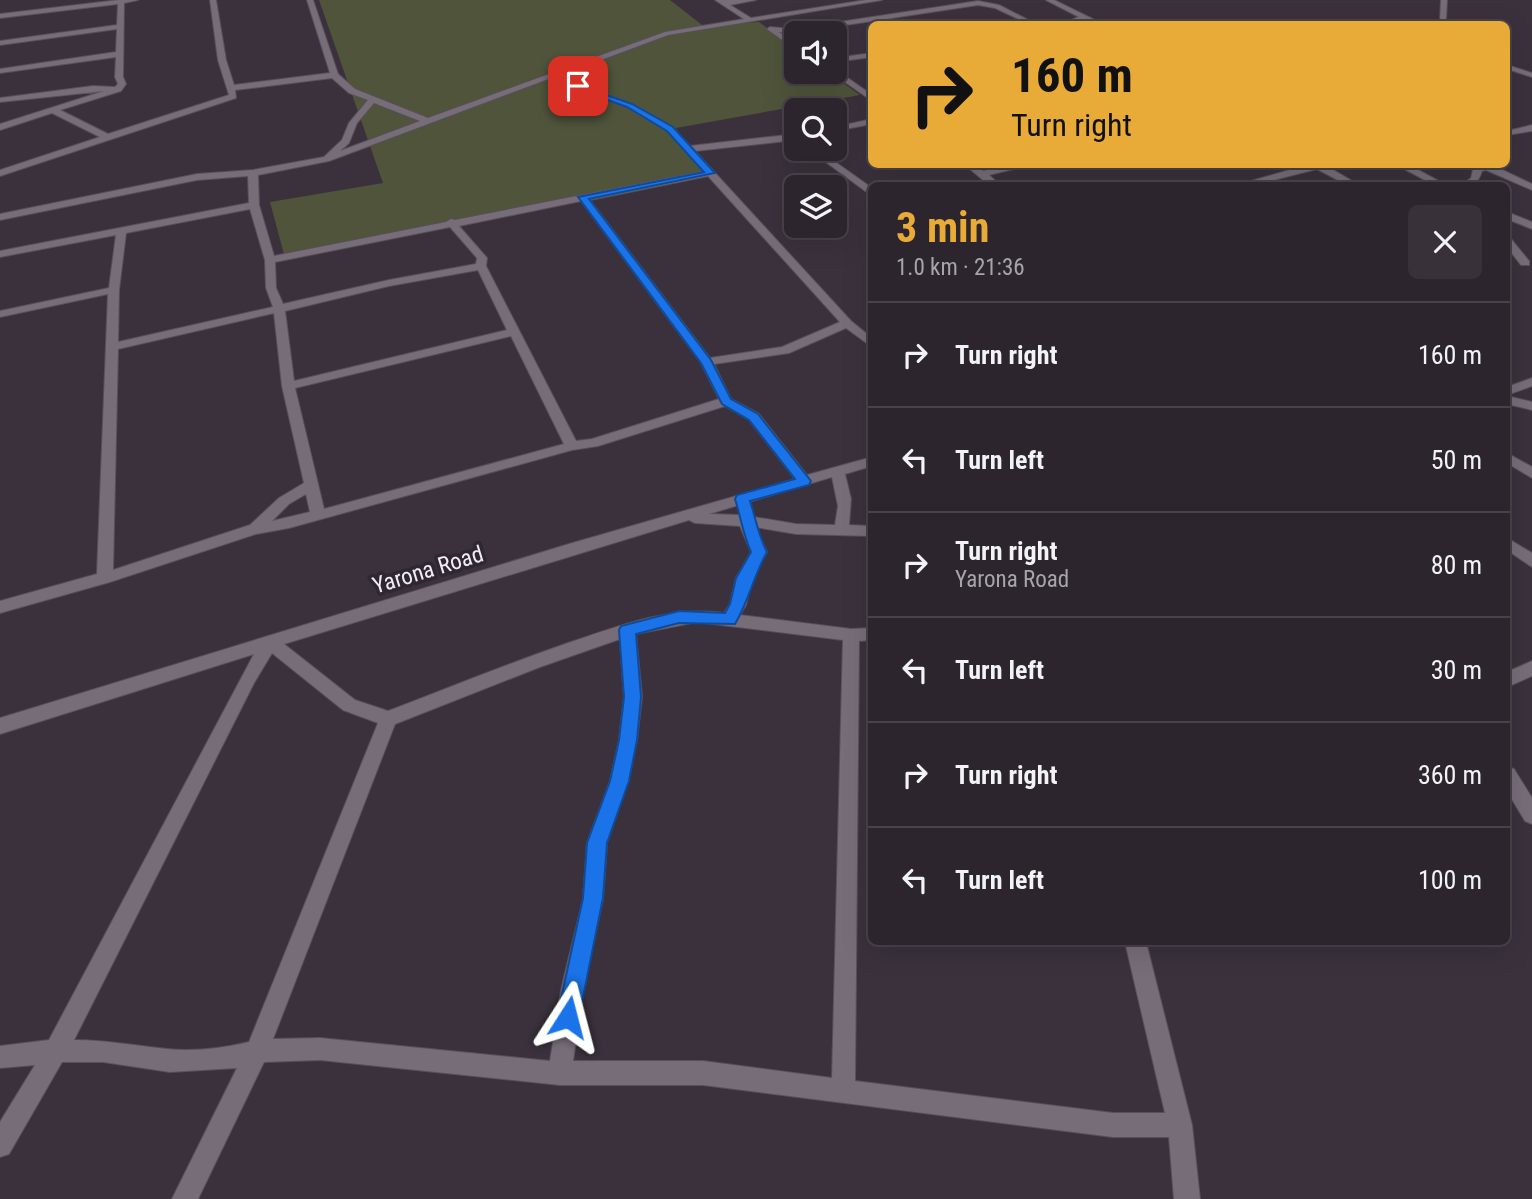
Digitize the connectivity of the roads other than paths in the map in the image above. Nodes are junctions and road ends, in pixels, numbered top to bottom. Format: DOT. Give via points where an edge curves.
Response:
graph roads {
  1 [pos="135,0"];
  2 [pos="214,0"];
  3 [pos="310,0"];
  4 [pos="753,0"];
  5 [pos="879,0"];
  6 [pos="1049,0"];
  7 [pos="1444,0"];
  8 [pos="121,2"];
  9 [pos="721,2"];
  10 [pos="900,6"];
  11 [pos="912,12"];
  12 [pos="0,16"];
  13 [pos="1085,17"];
  14 [pos="745,19"];
  15 [pos="1027,21"];
  16 [pos="1072,21"];
  17 [pos="1094,21"];
  18 [pos="1444,21"];
  19 [pos="847,22"];
  20 [pos="120,27"];
  21 [pos="771,30"];
  22 [pos="784,31"];
  23 [pos="784,35"];
  24 [pos="780,37"];
  25 [pos="784,40"];
  26 [pos="0,43"];
  27 [pos="120,54"];
  28 [pos="868,56"];
  29 [pos="847,58"];
  30 [pos="1510,68"];
  31 [pos="0,71"];
  32 [pos="333,73"];
  33 [pos="1528,74"];
  34 [pos="552,76"];
  35 [pos="1510,76"];
  36 [pos="847,80"];
  37 [pos="232,88"];
  38 [pos="118,89"];
  39 [pos="868,96"];
  40 [pos="373,99"];
  41 [pos="0,100"];
  42 [pos="55,111"];
  43 [pos="427,121"];
  44 [pos="868,122"];
  45 [pos="847,126"];
  46 [pos="0,127"];
  47 [pos="1532,128"];
  48 [pos="1510,132"];
  49 [pos="107,137"];
  50 [pos="784,138"];
  51 [pos="687,149"];
  52 [pos="326,159"];
  53 [pos="828,161"];
  54 [pos="974,168"];
  55 [pos="1012,168"];
  56 [pos="1305,168"];
  57 [pos="1322,168"];
  58 [pos="1407,168"];
  59 [pos="1480,168"];
  60 [pos="1489,168"];
  61 [pos="0,173"];
  62 [pos="253,173"];
  63 [pos="710,173"];
  64 [pos="983,174"];
  65 [pos="992,182"];
  66 [pos="1252,182"];
  67 [pos="1349,182"];
  68 [pos="1436,182"];
  69 [pos="1470,182"];
  70 [pos="1532,187"];
  71 [pos="868,190"];
  72 [pos="583,197"];
  73 [pos="254,205"];
  74 [pos="0,217"];
  75 [pos="1512,218"];
  76 [pos="451,222"];
  77 [pos="1532,225"];
  78 [pos="121,231"];
  79 [pos="1510,245"];
  80 [pos="0,254"];
  81 [pos="270,260"];
  82 [pos="1524,263"];
  83 [pos="481,266"];
  84 [pos="114,290"];
  85 [pos="279,308"];
  86 [pos="0,314"];
  87 [pos="847,323"];
  88 [pos="513,332"];
  89 [pos="868,341"];
  90 [pos="113,347"];
  91 [pos="706,362"];
  92 [pos="1532,382"];
  93 [pos="288,386"];
  94 [pos="1510,390"];
  95 [pos="726,401"];
  96 [pos="1510,401"];
  97 [pos="1532,406"];
  98 [pos="572,446"];
  99 [pos="1510,459"];
  100 [pos="868,462"];
  101 [pos="837,471"];
  102 [pos="1532,473"];
  103 [pos="804,481"];
  104 [pos="310,486"];
  105 [pos="742,499"];
  106 [pos="318,514"];
  107 [pos="682,518"];
  108 [pos="750,521"];
  109 [pos="841,528"];
  110 [pos="255,529"];
  111 [pos="868,531"];
  112 [pos="1510,545"];
  113 [pos="1532,561"];
  114 [pos="105,578"];
  115 [pos="0,607"];
  116 [pos="729,619"];
  117 [pos="627,630"];
  118 [pos="868,634"];
  119 [pos="850,635"];
  120 [pos="270,642"];
  121 [pos="1532,668"];
  122 [pos="1510,679"];
  123 [pos="388,719"];
  124 [pos="0,726"];
  125 [pos="1510,780"];
  126 [pos="1532,815"];
  127 [pos="1137,945"];
  128 [pos="55,1051"];
  129 [pos="257,1051"];
  130 [pos="0,1056"];
  131 [pos="560,1073"];
  132 [pos="843,1090"];
  133 [pos="1180,1125"];
  134 [pos="0,1145"];
  135 [pos="185,1199"];
  136 [pos="1188,1199"];
  1 -- 8 [label="street"];
  2 -- 37 [label="street" via="222,60"];
  3 -- 32 [label="street"];
  4 -- 9 [label="street"];
  5 -- 14 [label="street"];
  6 -- 13 [label="street"];
  7 -- 18 [label="street"];
  8 -- 12 [label="street"];
  8 -- 20 [label="street"];
  9 -- 14 [label="street"];
  10 -- 11 [label="street"];
  11 -- 15 [label="street" via="986,3"];
  11 -- 19 [label="street"];
  13 -- 16 [label="street"];
  13 -- 17 [label="street"];
  14 -- 21 [label="street"];
  14 -- 34 [label="street" via="667,33"];
  20 -- 26 [label="street"];
  20 -- 27 [label="street"];
  21 -- 22 [label="street"];
  21 -- 24 [label="street"];
  23 -- 24 [label="street"];
  24 -- 25 [label="street"];
  27 -- 31 [label="street"];
  27 -- 38 [label="street"];
  28 -- 29 [label="street"];
  30 -- 33 [label="street"];
  32 -- 37 [label="street"];
  32 -- 40 [label="street" via="352,91"];
  33 -- 35 [label="street"];
  34 -- 43 [label="street"];
  34 -- 51 [label="street" via="645,113 670,129"];
  36 -- 39 [label="street"];
  37 -- 49 [label="street" via="233,96 221,102"];
  38 -- 41 [label="street"];
  38 -- 42 [label="street"];
  40 -- 43 [label="street"];
  40 -- 52 [label="street" via="354,118 346,141"];
  42 -- 46 [label="street"];
  42 -- 49 [label="street"];
  43 -- 52 [label="street"];
  44 -- 45 [label="street"];
  47 -- 48 [label="street"];
  49 -- 61 [label="street"];
  50 -- 51 [label="street"];
  51 -- 63 [label="street"];
  52 -- 62 [label="street"];
  53 -- 71 [label="street"];
  54 -- 64 [label="street"];
  55 -- 64 [label="street"];
  56 -- 66 [label="street"];
  57 -- 67 [label="street"];
  58 -- 68 [label="street"];
  59 -- 69 [label="street"];
  60 -- 70 [label="street"];
  62 -- 73 [label="street"];
  62 -- 74 [label="street" via="197,177"];
  63 -- 72 [label="street"];
  63 -- 87 [label="street"];
  64 -- 65 [label="street"];
  72 -- 76 [label="street"];
  72 -- 91 [label="street"];
  73 -- 78 [label="street"];
  73 -- 81 [label="street"];
  75 -- 77 [label="street"];
  76 -- 81 [label="street"];
  76 -- 83 [label="street" via="482,258"];
  78 -- 80 [label="street"];
  78 -- 84 [label="street"];
  79 -- 82 [label="street"];
  81 -- 85 [label="street" via="271,288"];
  83 -- 85 [label="street"];
  83 -- 88 [label="street"];
  84 -- 86 [label="street"];
  84 -- 90 [label="street"];
  85 -- 90 [label="street"];
  85 -- 93 [label="street"];
  87 -- 89 [label="street"];
  87 -- 91 [label="street" via="785,350"];
  88 -- 93 [label="street"];
  88 -- 98 [label="street"];
  90 -- 114 [label="street"];
  91 -- 95 [label="street"];
  92 -- 94 [label="street"];
  93 -- 104 [label="street"];
  95 -- 98 [label="street"];
  95 -- 103 [label="street" via="754,417"];
  96 -- 97 [label="street"];
  98 -- 106 [label="street"];
  99 -- 102 [label="street"];
  100 -- 101 [label="street, Yarona Road"];
  101 -- 103 [label="street, Yarona Road"];
  101 -- 109 [label="street" via="846,513"];
  103 -- 105 [label="street, Yarona Road"];
  104 -- 106 [label="street"];
  104 -- 110 [label="street" via="284,501"];
  105 -- 107 [label="street, Yarona Road"];
  105 -- 108 [label="street"];
  106 -- 110 [label="street"];
  107 -- 108 [label="street"];
  107 -- 120 [label="street, Yarona Road"];
  108 -- 109 [label="street" via="796,529"];
  108 -- 116 [label="street" via="748,530 759,552"];
  109 -- 111 [label="street"];
  110 -- 114 [label="street"];
  112 -- 113 [label="street"];
  114 -- 115 [label="street"];
  116 -- 117 [label="street" via="679,617"];
  116 -- 119 [label="street"];
  117 -- 123 [label="street"];
  117 -- 131 [label="street" via="633,697 628,740 597,843 593,898 572,990"];
  118 -- 119 [label="street"];
  119 -- 132 [label="street"];
  120 -- 123 [label="street" via="349,705"];
  120 -- 124 [label="street, Yarona Road"];
  120 -- 128 [label="street"];
  121 -- 122 [label="street"];
  123 -- 129 [label="street"];
  125 -- 126 [label="street"];
  127 -- 133 [label="street"];
  128 -- 129 [label="street" via="103,1051 170,1062 230,1058"];
  128 -- 130 [label="street"];
  128 -- 134 [label="street"];
  129 -- 131 [label="street" via="320,1049"];
  129 -- 135 [label="street"];
  131 -- 132 [label="street" via="703,1073"];
  132 -- 133 [label="street" via="1112,1125"];
  133 -- 136 [label="street"];
}
